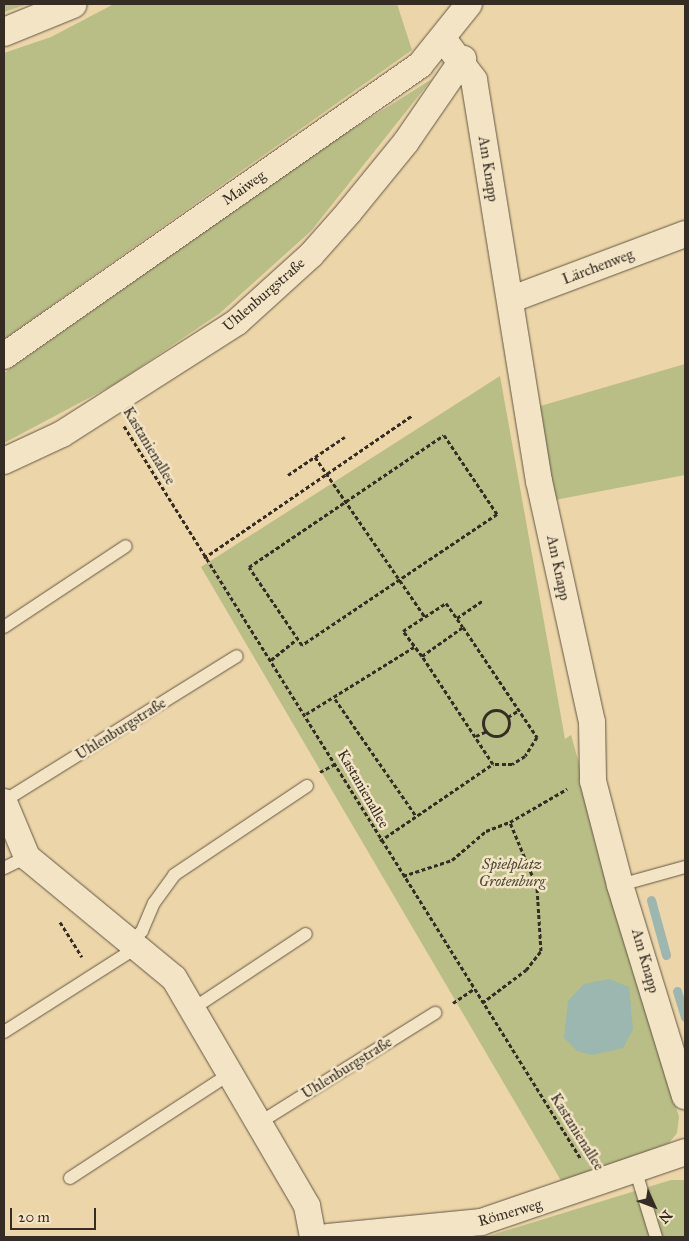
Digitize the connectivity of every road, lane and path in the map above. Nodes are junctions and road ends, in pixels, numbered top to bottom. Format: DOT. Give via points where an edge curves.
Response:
graph roads {
  1 [pos="73,4"];
  2 [pos="469,4"];
  3 [pos="4,32"];
  4 [pos="444,40"];
  5 [pos="462,59"];
  6 [pos="685,234"];
  7 [pos="512,299"];
  8 [pos="4,356"];
  9 [pos="111,404"];
  10 [pos="413,415"];
  11 [pos="345,437"];
  12 [pos="315,457"];
  13 [pos="4,462"];
  14 [pos="326,473"];
  15 [pos="288,475"];
  16 [pos="347,504"];
  17 [pos="126,546"];
  18 [pos="204,558"];
  19 [pos="398,577"];
  20 [pos="484,600"];
  21 [pos="425,617"];
  22 [pos="457,618"];
  23 [pos="4,627"];
  24 [pos="463,627"];
  25 [pos="297,639"];
  26 [pos="414,647"];
  27 [pos="237,656"];
  28 [pos="422,656"];
  29 [pos="270,660"];
  30 [pos="335,699"];
  31 [pos="520,710"];
  32 [pos="306,714"];
  33 [pos="508,717"];
  34 [pos="487,731"];
  35 [pos="476,736"];
  36 [pos="493,764"];
  37 [pos="593,781"];
  38 [pos="307,786"];
  39 [pos="4,802"];
  40 [pos="416,816"];
  41 [pos="510,822"];
  42 [pos="380,841"];
  43 [pos="27,857"];
  44 [pos="685,867"];
  45 [pos="4,868"];
  46 [pos="403,876"];
  47 [pos="620,885"];
  48 [pos="54,913"];
  49 [pos="306,934"];
  50 [pos="133,945"];
  51 [pos="94,977"];
  52 [pos="482,1003"];
  53 [pos="194,1008"];
  54 [pos="435,1013"];
  55 [pos="4,1032"];
  56 [pos="231,1074"];
  57 [pos="685,1096"];
  58 [pos="259,1123"];
  59 [pos="685,1152"];
  60 [pos="636,1172"];
  61 [pos="70,1178"];
  62 [pos="597,1185"];
  63 [pos="313,1237"];
  64 [pos="328,1237"];
  65 [pos="656,1237"];
  1 -- 3 [label="main road"];
  2 -- 4 [label="street, Maiweg"];
  4 -- 5 [label="street, Am Knapp"];
  4 -- 8 [label="street, Maiweg" via="420,65"];
  5 -- 7 [label="street, Am Knapp" via="474,80"];
  5 -- 9 [label="street, Uhlenburgstraße" via="406,142 310,255 237,322"];
  6 -- 7 [label="street, Lärchenweg"];
  7 -- 37 [label="street, Am Knapp" via="539,481 592,722"];
  9 -- 13 [label="street, Uhlenburgstraße"];
  9 -- 18 [label="path, Kastanienallee"];
  10 -- 14 [label="path"];
  11 -- 12 [label="path"];
  12 -- 14 [label="path"];
  12 -- 15 [label="path"];
  14 -- 16 [label="path"];
  14 -- 18 [label="path"];
  16 -- 19 [label="path"];
  16 -- 19 [label="path" via="444,435 497,514"];
  16 -- 25 [label="path" via="249,567"];
  17 -- 23 [label="lane"];
  18 -- 29 [label="path, Kastanienallee"];
  19 -- 21 [label="path"];
  19 -- 25 [label="path" via="302,645"];
  20 -- 22 [label="path"];
  21 -- 22 [label="path" via="446,603"];
  21 -- 26 [label="path" via="403,631"];
  22 -- 24 [label="path"];
  24 -- 28 [label="path"];
  24 -- 31 [label="path"];
  25 -- 29 [label="path"];
  26 -- 28 [label="path"];
  26 -- 30 [label="path"];
  27 -- 39 [label="lane, Uhlenburgstraße"];
  28 -- 35 [label="path"];
  29 -- 32 [label="path, Kastanienallee"];
  30 -- 32 [label="path"];
  30 -- 40 [label="path"];
  31 -- 33 [label="path"];
  31 -- 36 [label="path" via="537,737 525,756 512,764"];
  32 -- 42 [label="path, Kastanienallee"];
  33 -- 34 [label="path" via="504,733"];
  33 -- 34 [label="path" via="501,711 489,712 484,718"];
  34 -- 35 [label="path"];
  35 -- 36 [label="path"];
  36 -- 40 [label="path"];
  37 -- 41 [label="path" via="578,781"];
  37 -- 47 [label="street, Am Knapp"];
  38 -- 50 [label="lane" via="174,874 154,903"];
  39 -- 43 [label="street, Uhlenburgstraße"];
  40 -- 42 [label="path"];
  41 -- 46 [label="path" via="486,831 452,860"];
  41 -- 52 [label="path" via="537,887 541,950 526,970"];
  42 -- 46 [label="path, Kastanienallee"];
  43 -- 45 [label="lane"];
  43 -- 50 [label="street, Uhlenburgstraße"];
  44 -- 47 [label="lane"];
  46 -- 52 [label="path, Kastanienallee"];
  47 -- 57 [label="street, Am Knapp"];
  48 -- 51 [label="path"];
  49 -- 53 [label="lane"];
  50 -- 51 [label="lane"];
  50 -- 53 [label="street, Uhlenburgstraße" via="174,978"];
  51 -- 55 [label="lane"];
  52 -- 62 [label="path, Kastanienallee"];
  53 -- 56 [label="street, Uhlenburgstraße"];
  54 -- 58 [label="lane, Uhlenburgstraße"];
  56 -- 58 [label="street, Uhlenburgstraße"];
  56 -- 61 [label="lane"];
  58 -- 63 [label="street, Uhlenburgstraße" via="307,1206"];
  59 -- 60 [label="street, Römerweg"];
  60 -- 62 [label="street, Römerweg"];
  60 -- 65 [label="lane"];
  62 -- 64 [label="street, Römerweg" via="481,1222"];
}
